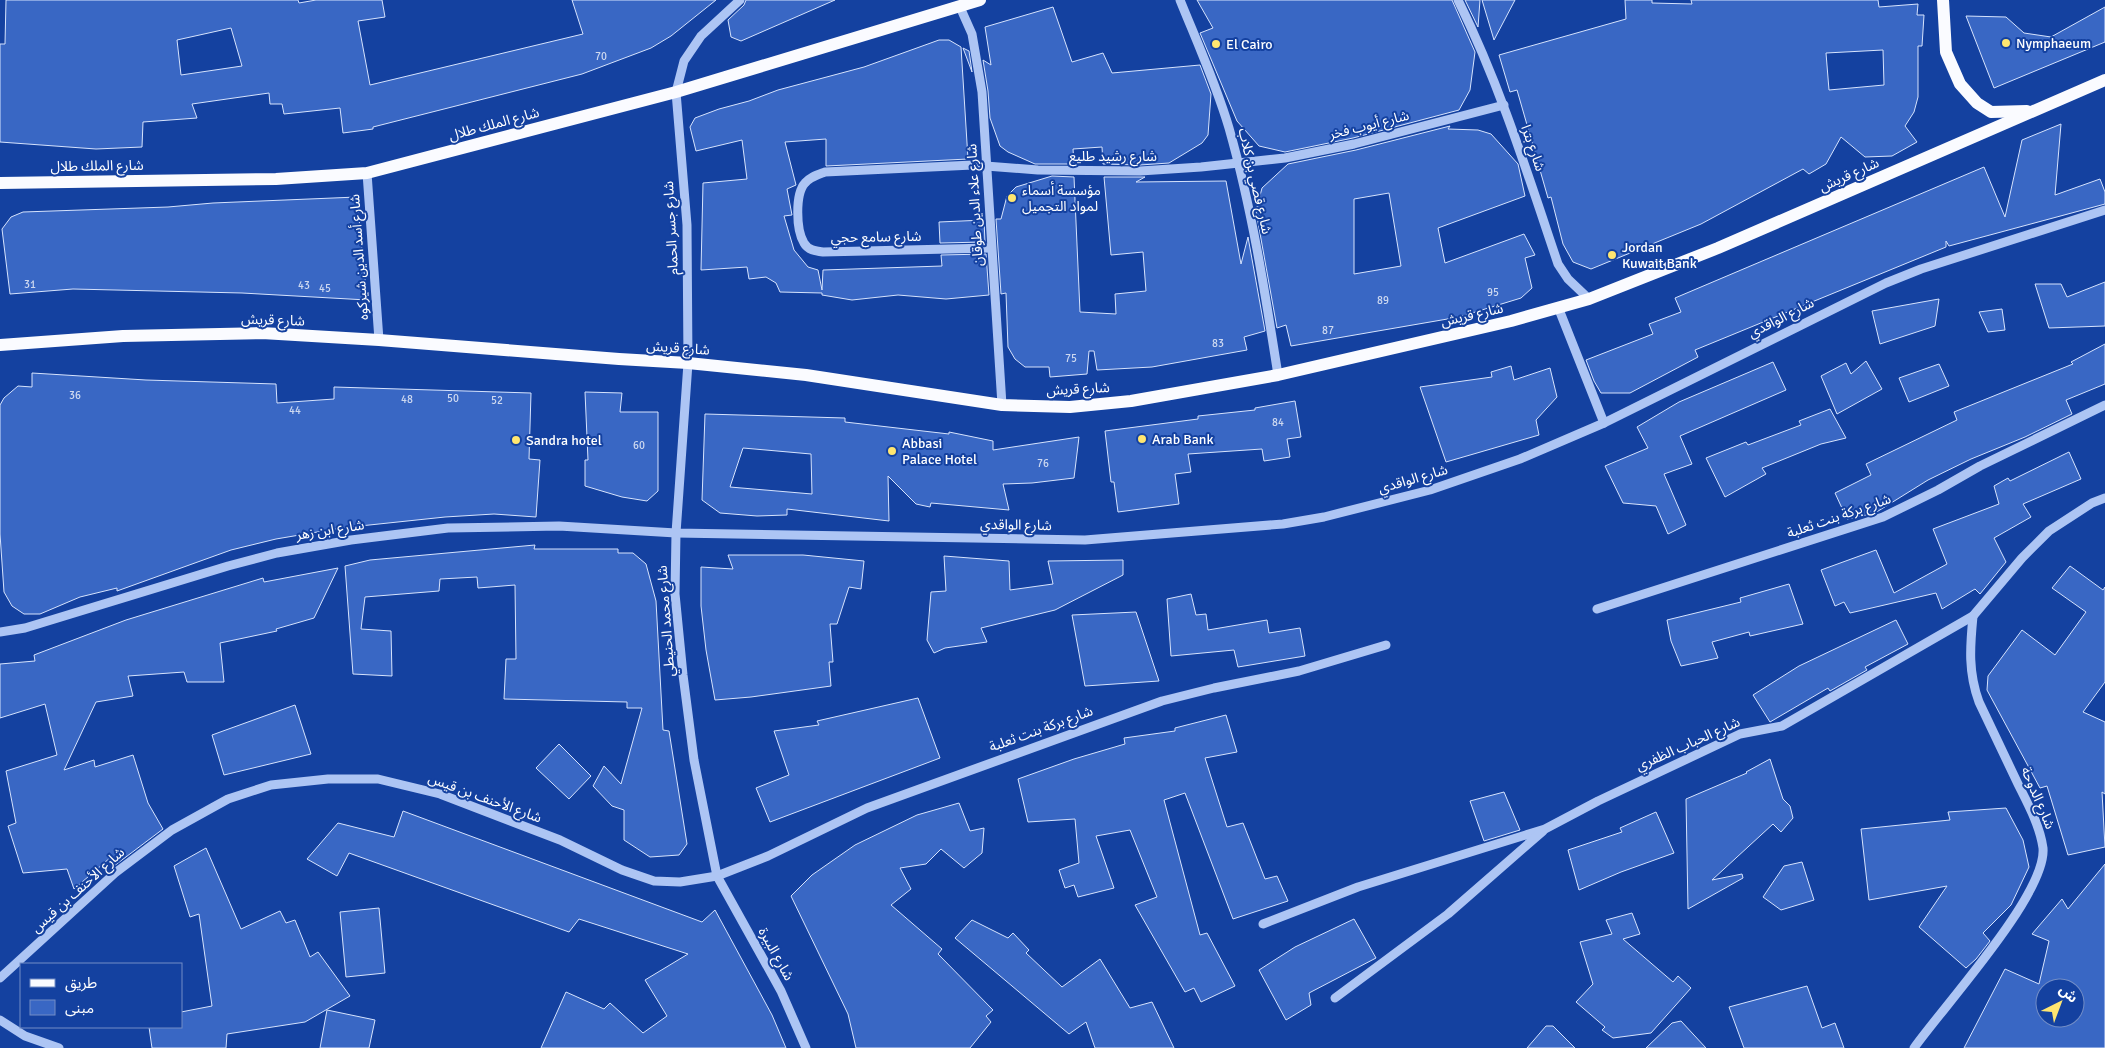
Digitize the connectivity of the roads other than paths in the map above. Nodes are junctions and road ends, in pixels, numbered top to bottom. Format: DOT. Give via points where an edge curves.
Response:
graph roads {
  1 [pos="740,0"];
  2 [pos="980,0"];
  3 [pos="1180,0"];
  4 [pos="1458,0"];
  5 [pos="1943,0"];
  6 [pos="960,7"];
  7 [pos="2105,80"];
  8 [pos="676,92"];
  9 [pos="1504,105"];
  10 [pos="2032,111"];
  11 [pos="1238,163"];
  12 [pos="987,166"];
  13 [pos="367,173"];
  14 [pos="0,183"];
  15 [pos="2105,210"];
  16 [pos="991,248"];
  17 [pos="1589,300"];
  18 [pos="1558,307"];
  19 [pos="379,340"];
  20 [pos="0,345"];
  21 [pos="688,363"];
  22 [pos="1278,375"];
  23 [pos="1002,405"];
  24 [pos="2105,405"];
  25 [pos="1604,423"];
  26 [pos="2105,498"];
  27 [pos="676,534"];
  28 [pos="1597,609"];
  29 [pos="1972,616"];
  30 [pos="0,632"];
  31 [pos="1386,645"];
  32 [pos="1545,829"];
  33 [pos="717,876"];
  34 [pos="1263,924"];
  35 [pos="0,978"];
  36 [pos="1334,998"];
  37 [pos="0,1020"];
  38 [pos="58,1048"];
  39 [pos="806,1048"];
  40 [pos="1914,1048"];
  1 -- 8 [label="street, شارع جسر الحمام" via="702,36 684,61"];
  2 -- 6 [label="main road, شارع الملك طلال"];
  3 -- 11 [label="street, شارع قصي بن كلاب" via="1222,110"];
  4 -- 9 [label="street, شارع بترا"];
  5 -- 10 [label="main road" via="1946,52 1960,84 1977,103 1991,112"];
  6 -- 8 [label="main road, شارع الملك طلال"];
  6 -- 12 [label="street, شارع علاء الدين طوقان" via="976,52"];
  7 -- 10 [label="main road, شارع قريش"];
  8 -- 13 [label="main road, شارع الملك طلال"];
  8 -- 21 [label="street, شارع جسر الحمام" via="687,226"];
  9 -- 11 [label="street, شارع أيوب فخر" via="1354,144 1285,158"];
  9 -- 17 [label="street, شارع بترا" via="1558,264 1568,280"];
  10 -- 17 [label="main road, شارع قريش" via="1718,248"];
  11 -- 12 [label="street, شارع رشيد طليع" via="1140,171"];
  11 -- 22 [label="street, شارع قصي بن كلاب" via="1250,211"];
  12 -- 16 [label="street, شارع علاء الدين طوقان"];
  12 -- 16 [label="street, شارع سامع حجي" via="917,166 825,172 804,184 798,197 798,230 804,244 813,251 823,252"];
  13 -- 14 [label="main road, شارع الملك طلال" via="276,179"];
  13 -- 19 [label="street, شارع أسد الدين شيركوه"];
  15 -- 25 [label="street, شارع الواقدي" via="1921,268 1879,285"];
  16 -- 23 [label="street, شارع علاء الدين طوقان"];
  17 -- 18 [label="main road, شارع قريش"];
  18 -- 22 [label="main road, شارع قريش" via="1510,322"];
  18 -- 25 [label="street"];
  19 -- 20 [label="main road, شارع قريش" via="262,333 123,336"];
  19 -- 21 [label="main road, شارع قريش"];
  21 -- 23 [label="main road, شارع قريش" via="806,375"];
  21 -- 27 [label="street, شارع محمد الحنيطي"];
  22 -- 23 [label="main road, شارع قريش" via="1122,402 1070,407"];
  24 -- 28 [label="street, شارع بركة بنت ثعلبة" via="1883,517"];
  25 -- 27 [label="street, شارع الواقدي" via="1520,459 1430,490 1283,524 1085,540"];
  26 -- 29 [label="street, شارع الحباب الظفري" via="2049,531"];
  27 -- 30 [label="street, شارع ابن زهر" via="559,526 448,528 351,540 277,553 25,628"];
  27 -- 33 [label="street, شارع محمد الحنيطي" via="675,594 683,675 694,760"];
  29 -- 32 [label="street, شارع الحباب الظفري" via="1782,726 1740,734"];
  29 -- 40 [label="street, شارع الدوحة" via="1969,656 1972,683 2032,813 2043,850 2042,861 2026,898 2010,922 1966,984"];
  31 -- 33 [label="street, شارع بركة بنت ثعلبة" via="1299,670 1162,701 867,808 768,856"];
  32 -- 34 [label="street, شارع الحباب الظفري" via="1358,887"];
  32 -- 36 [label="street" via="1448,914"];
  33 -- 35 [label="street, شارع الأحنف بن قيس" via="680,882 654,881 622,870 560,840 440,794 378,779 328,779 271,785 228,799 172,830 115,873"];
  33 -- 39 [label="street, شارع البيرة" via="781,991"];
  37 -- 38 [label="street" via="26,1036"];
}
